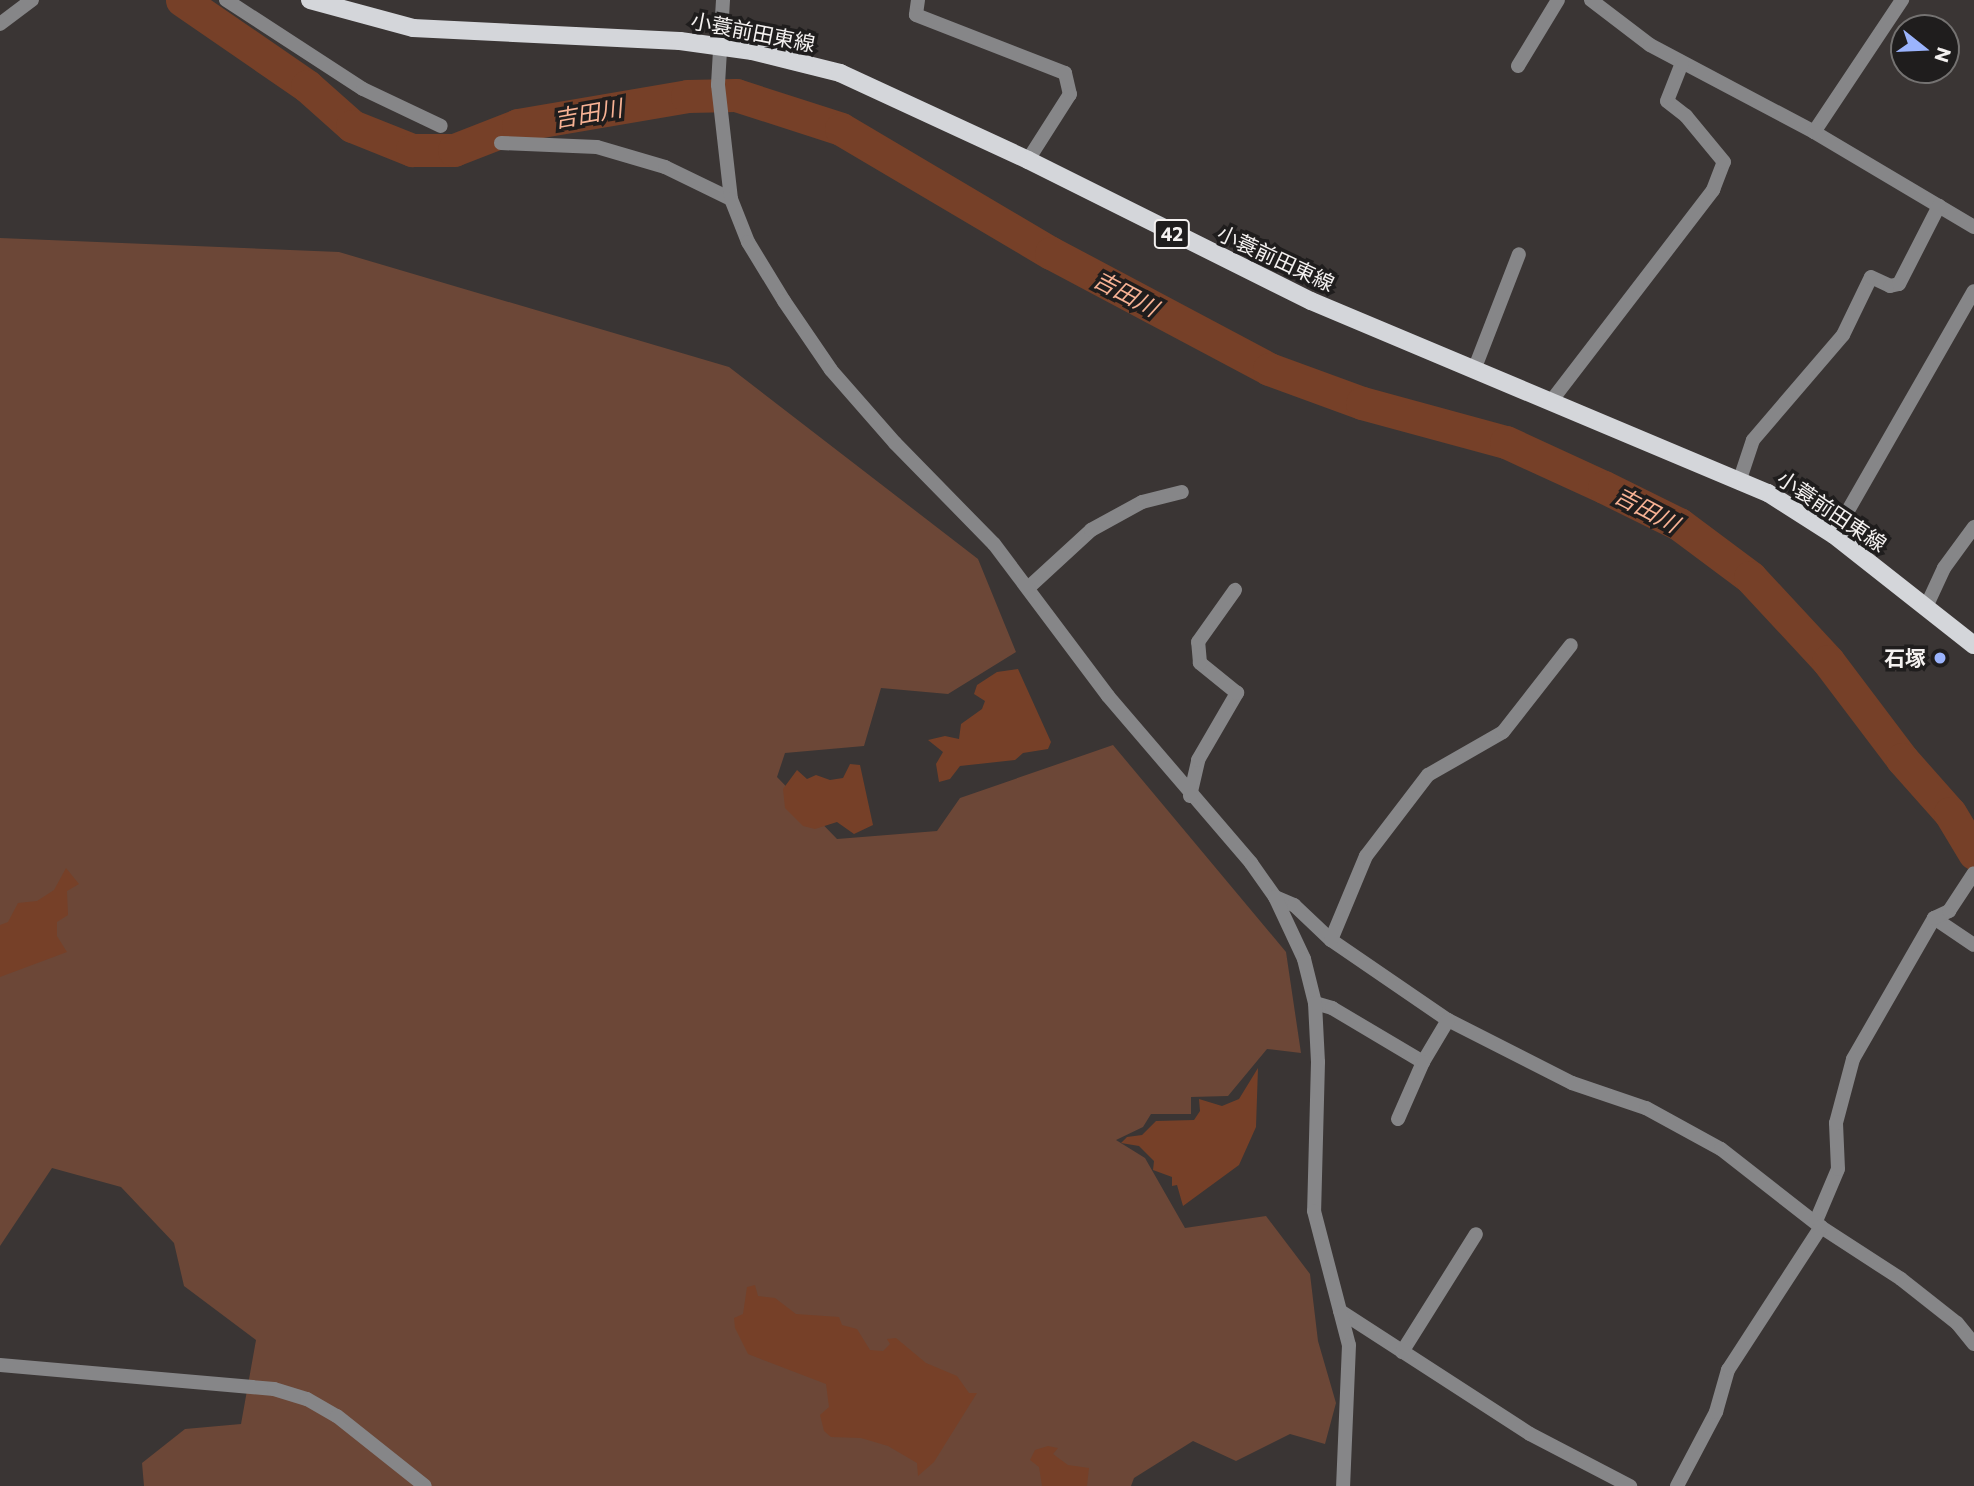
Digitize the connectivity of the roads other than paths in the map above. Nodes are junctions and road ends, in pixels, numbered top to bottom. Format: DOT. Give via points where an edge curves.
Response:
graph roads {
  1 [pos="32,0"];
  2 [pos="226,0"];
  3 [pos="310,0"];
  4 [pos="723,0"];
  5 [pos="918,0"];
  6 [pos="1558,0"];
  7 [pos="1591,0"];
  8 [pos="1902,0"];
  9 [pos="0,24"];
  10 [pos="719,46"];
  11 [pos="1682,63"];
  12 [pos="1517,65"];
  13 [pos="441,126"];
  14 [pos="1814,132"];
  15 [pos="501,143"];
  16 [pos="1027,160"];
  17 [pos="732,200"];
  18 [pos="1939,206"];
  19 [pos="1974,227"];
  20 [pos="1519,254"];
  21 [pos="1974,291"];
  22 [pos="1474,370"];
  23 [pos="1552,400"];
  24 [pos="1740,482"];
  25 [pos="1182,492"];
  26 [pos="1974,527"];
  27 [pos="1834,536"];
  28 [pos="1028,588"];
  29 [pos="1235,590"];
  30 [pos="1926,607"];
  31 [pos="1571,645"];
  32 [pos="1974,645"];
  33 [pos="1190,796"];
  34 [pos="1974,873"];
  35 [pos="1275,897"];
  36 [pos="1934,918"];
  37 [pos="1331,940"];
  38 [pos="1974,945"];
  39 [pos="1315,1003"];
  40 [pos="1448,1020"];
  41 [pos="1423,1062"];
  42 [pos="1398,1119"];
  43 [pos="1818,1224"];
  44 [pos="1476,1234"];
  45 [pos="1340,1311"];
  46 [pos="1974,1344"];
  47 [pos="1402,1352"];
  48 [pos="0,1365"];
  49 [pos="425,1486"];
  50 [pos="1343,1486"];
  51 [pos="1630,1486"];
  52 [pos="1676,1486"];
  1 -- 9 [label="street"];
  2 -- 13 [label="street" via="363,89"];
  3 -- 10 [label="main road, 小蓑前田東線 / 42" via="413,28"];
  4 -- 10 [label="street"];
  5 -- 16 [label="street" via="916,15 1065,73 1070,94"];
  6 -- 12 [label="street"];
  7 -- 11 [label="street"];
  8 -- 14 [label="street"];
  10 -- 16 [label="main road, 小蓑前田東線 / 42" via="840,73"];
  10 -- 17 [label="street" via="721,137"];
  11 -- 14 [label="street"];
  11 -- 23 [label="street" via="1667,101 1686,116 1724,162 1713,190"];
  14 -- 18 [label="street"];
  15 -- 17 [label="street" via="597,147 665,167"];
  16 -- 22 [label="main road, 小蓑前田東線 / 42" via="1311,301"];
  17 -- 28 [label="street" via="748,242 831,370 994,544"];
  18 -- 19 [label="street"];
  18 -- 24 [label="street" via="1899,284 1890,286 1871,277 1843,335 1753,440"];
  20 -- 22 [label="street"];
  21 -- 27 [label="street"];
  22 -- 23 [label="main road, 小蓑前田東線 / 42"];
  23 -- 24 [label="main road, 小蓑前田東線 / 42"];
  24 -- 27 [label="main road, 小蓑前田東線 / 42" via="1768,493"];
  25 -- 28 [label="street" via="1142,502 1091,530"];
  26 -- 30 [label="street" via="1944,568"];
  27 -- 30 [label="main road, 小蓑前田東線 / 42"];
  28 -- 33 [label="street"];
  29 -- 33 [label="street" via="1198,642 1200,663 1237,693 1198,760"];
  30 -- 32 [label="main road, 小蓑前田東線 / 42"];
  31 -- 37 [label="street" via="1503,732 1428,775 1366,856"];
  33 -- 35 [label="street" via="1251,863"];
  34 -- 36 [label="street" via="1949,911"];
  35 -- 37 [label="street" via="1294,905"];
  35 -- 39 [label="street" via="1304,959"];
  36 -- 38 [label="street"];
  36 -- 43 [label="street" via="1853,1059 1836,1124 1838,1169"];
  37 -- 40 [label="street"];
  39 -- 41 [label="street" via="1332,1008"];
  39 -- 45 [label="street" via="1314,1211"];
  40 -- 41 [label="street"];
  40 -- 43 [label="street" via="1572,1083 1646,1108 1721,1149"];
  41 -- 42 [label="street"];
  43 -- 46 [label="street" via="1901,1279 1957,1323"];
  43 -- 52 [label="street" via="1728,1370 1716,1412"];
  44 -- 47 [label="street"];
  45 -- 47 [label="street"];
  45 -- 50 [label="street" via="1349,1345 1350,1376"];
  47 -- 51 [label="street" via="1530,1434"];
  48 -- 49 [label="street" via="285,1392 337,1416"];
}
